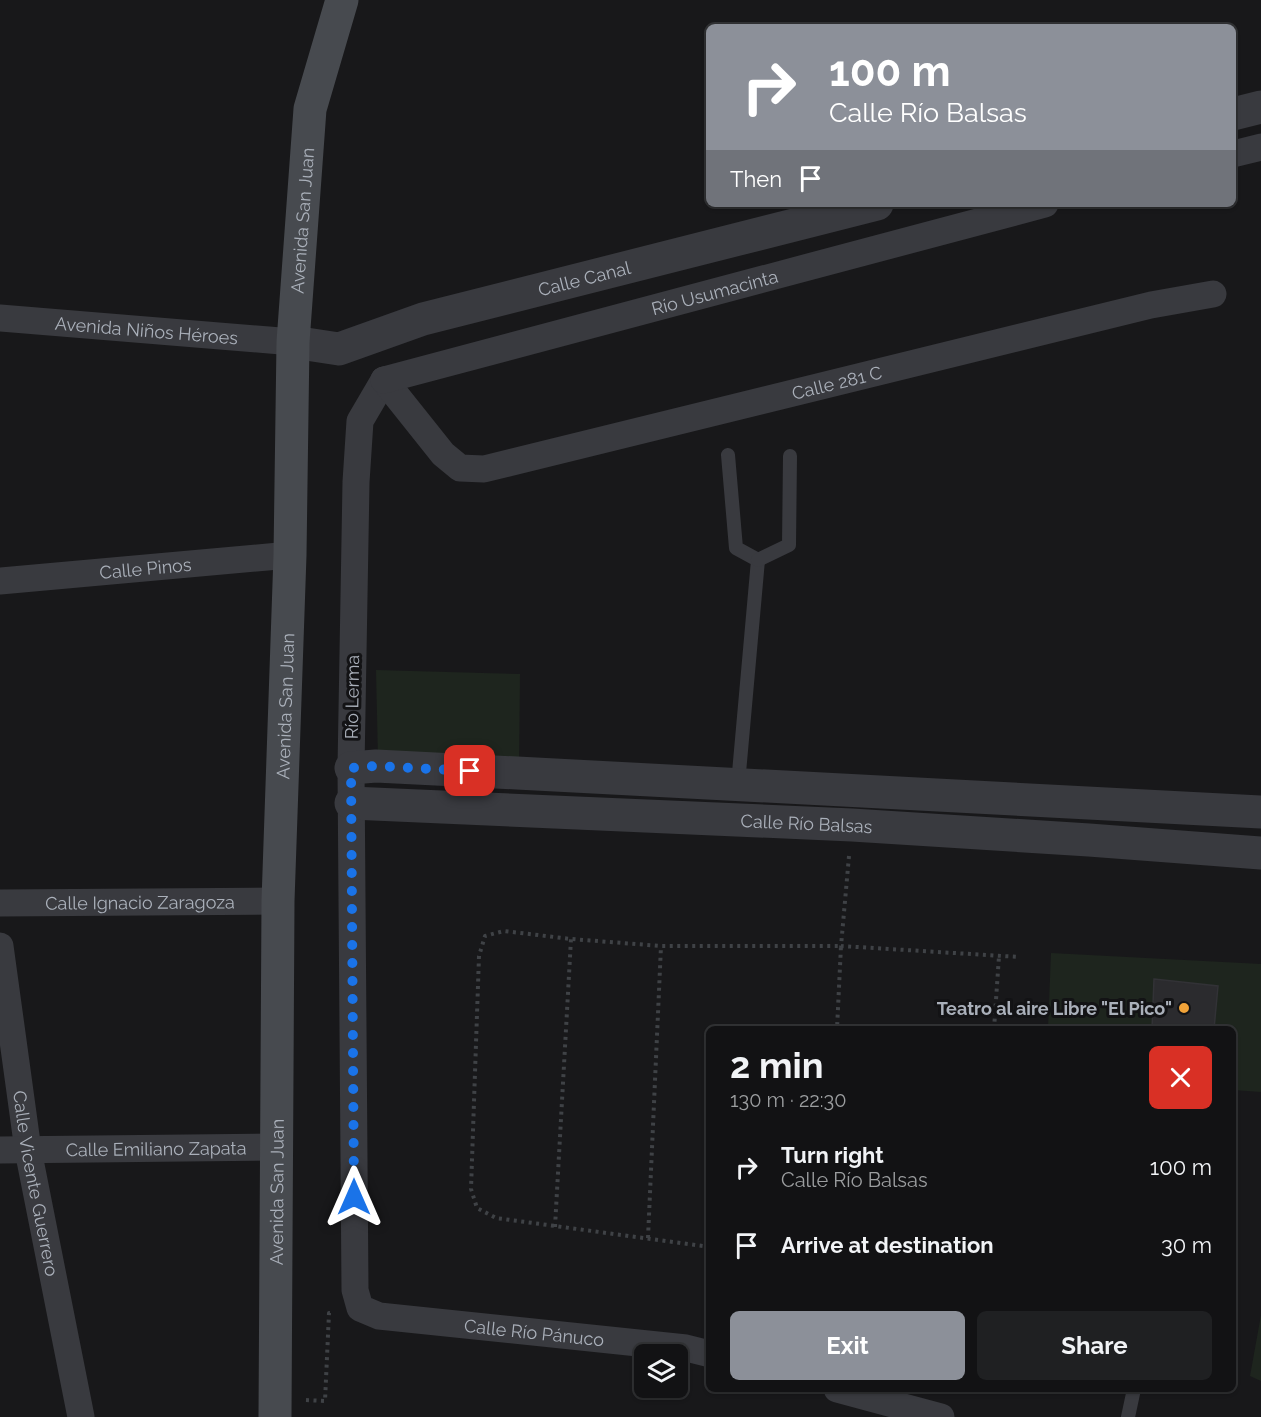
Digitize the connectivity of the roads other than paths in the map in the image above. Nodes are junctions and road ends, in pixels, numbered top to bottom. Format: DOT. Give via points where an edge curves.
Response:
graph roads {
  1 [pos="342,0"];
  2 [pos="1261,107"];
  3 [pos="1236,113"];
  4 [pos="1261,147"];
  5 [pos="1236,153"];
  6 [pos="865,207"];
  7 [pos="1034,207"];
  8 [pos="1214,294"];
  9 [pos="0,318"];
  10 [pos="293,342"];
  11 [pos="384,380"];
  12 [pos="728,455"];
  13 [pos="790,456"];
  14 [pos="290,555"];
  15 [pos="758,560"];
  16 [pos="0,581"];
  17 [pos="351,768"];
  18 [pos="738,784"];
  19 [pos="351,803"];
  20 [pos="1261,812"];
  21 [pos="1261,853"];
  22 [pos="279,901"];
  23 [pos="0,903"];
  24 [pos="0,946"];
  25 [pos="277,1147"];
  26 [pos="0,1150"];
  27 [pos="28,1150"];
  28 [pos="360,1308"];
  29 [pos="706,1353"];
  30 [pos="848,1392"];
  31 [pos="1133,1392"];
  32 [pos="275,1408"];
  33 [pos="81,1417"];
  34 [pos="941,1417"];
  35 [pos="1128,1417"];
  1 -- 10 [label="main road, Avenida San Juan" via="310,109"];
  2 -- 3 [label="street"];
  4 -- 5 [label="street"];
  6 -- 10 [label="street, Calle Canal" via="423,319 339,349"];
  7 -- 11 [label="street, Río Usumacinta"];
  8 -- 11 [label="street, Calle 281 C" via="1151,305 484,469 460,468 443,454"];
  9 -- 10 [label="street, Avenida Niños Héroes"];
  10 -- 14 [label="main road, Avenida San Juan"];
  11 -- 17 [label="street, Río Lerma" via="360,421"];
  12 -- 15 [label="lane" via="736,548"];
  13 -- 15 [label="lane" via="789,545"];
  14 -- 16 [label="street, Calle Pinos"];
  14 -- 22 [label="main road, Avenida San Juan"];
  15 -- 18 [label="lane"];
  17 -- 18 [label="street, Calle Río Balsas" via="376,766"];
  17 -- 19 [label="street, Río Lerma"];
  18 -- 20 [label="street, Calle Río Balsas"];
  19 -- 21 [label="street, Calle Río Balsas" via="852,825"];
  19 -- 28 [label="street, Río Lerma" via="355,1290"];
  22 -- 23 [label="street, Calle Ignacio Zaragoza"];
  22 -- 25 [label="main road, Avenida San Juan"];
  24 -- 27 [label="street, Calle Vicente Guerrero"];
  25 -- 27 [label="street, Calle Emiliano Zapata"];
  25 -- 32 [label="main road, Avenida San Juan"];
  26 -- 27 [label="street, Calle Emiliano Zapata"];
  27 -- 33 [label="street, Calle Vicente Guerrero"];
  28 -- 29 [label="street, Calle Río Pánuco" via="379,1316"];
  30 -- 34 [label="street"];
  31 -- 35 [label="lane"];
}
